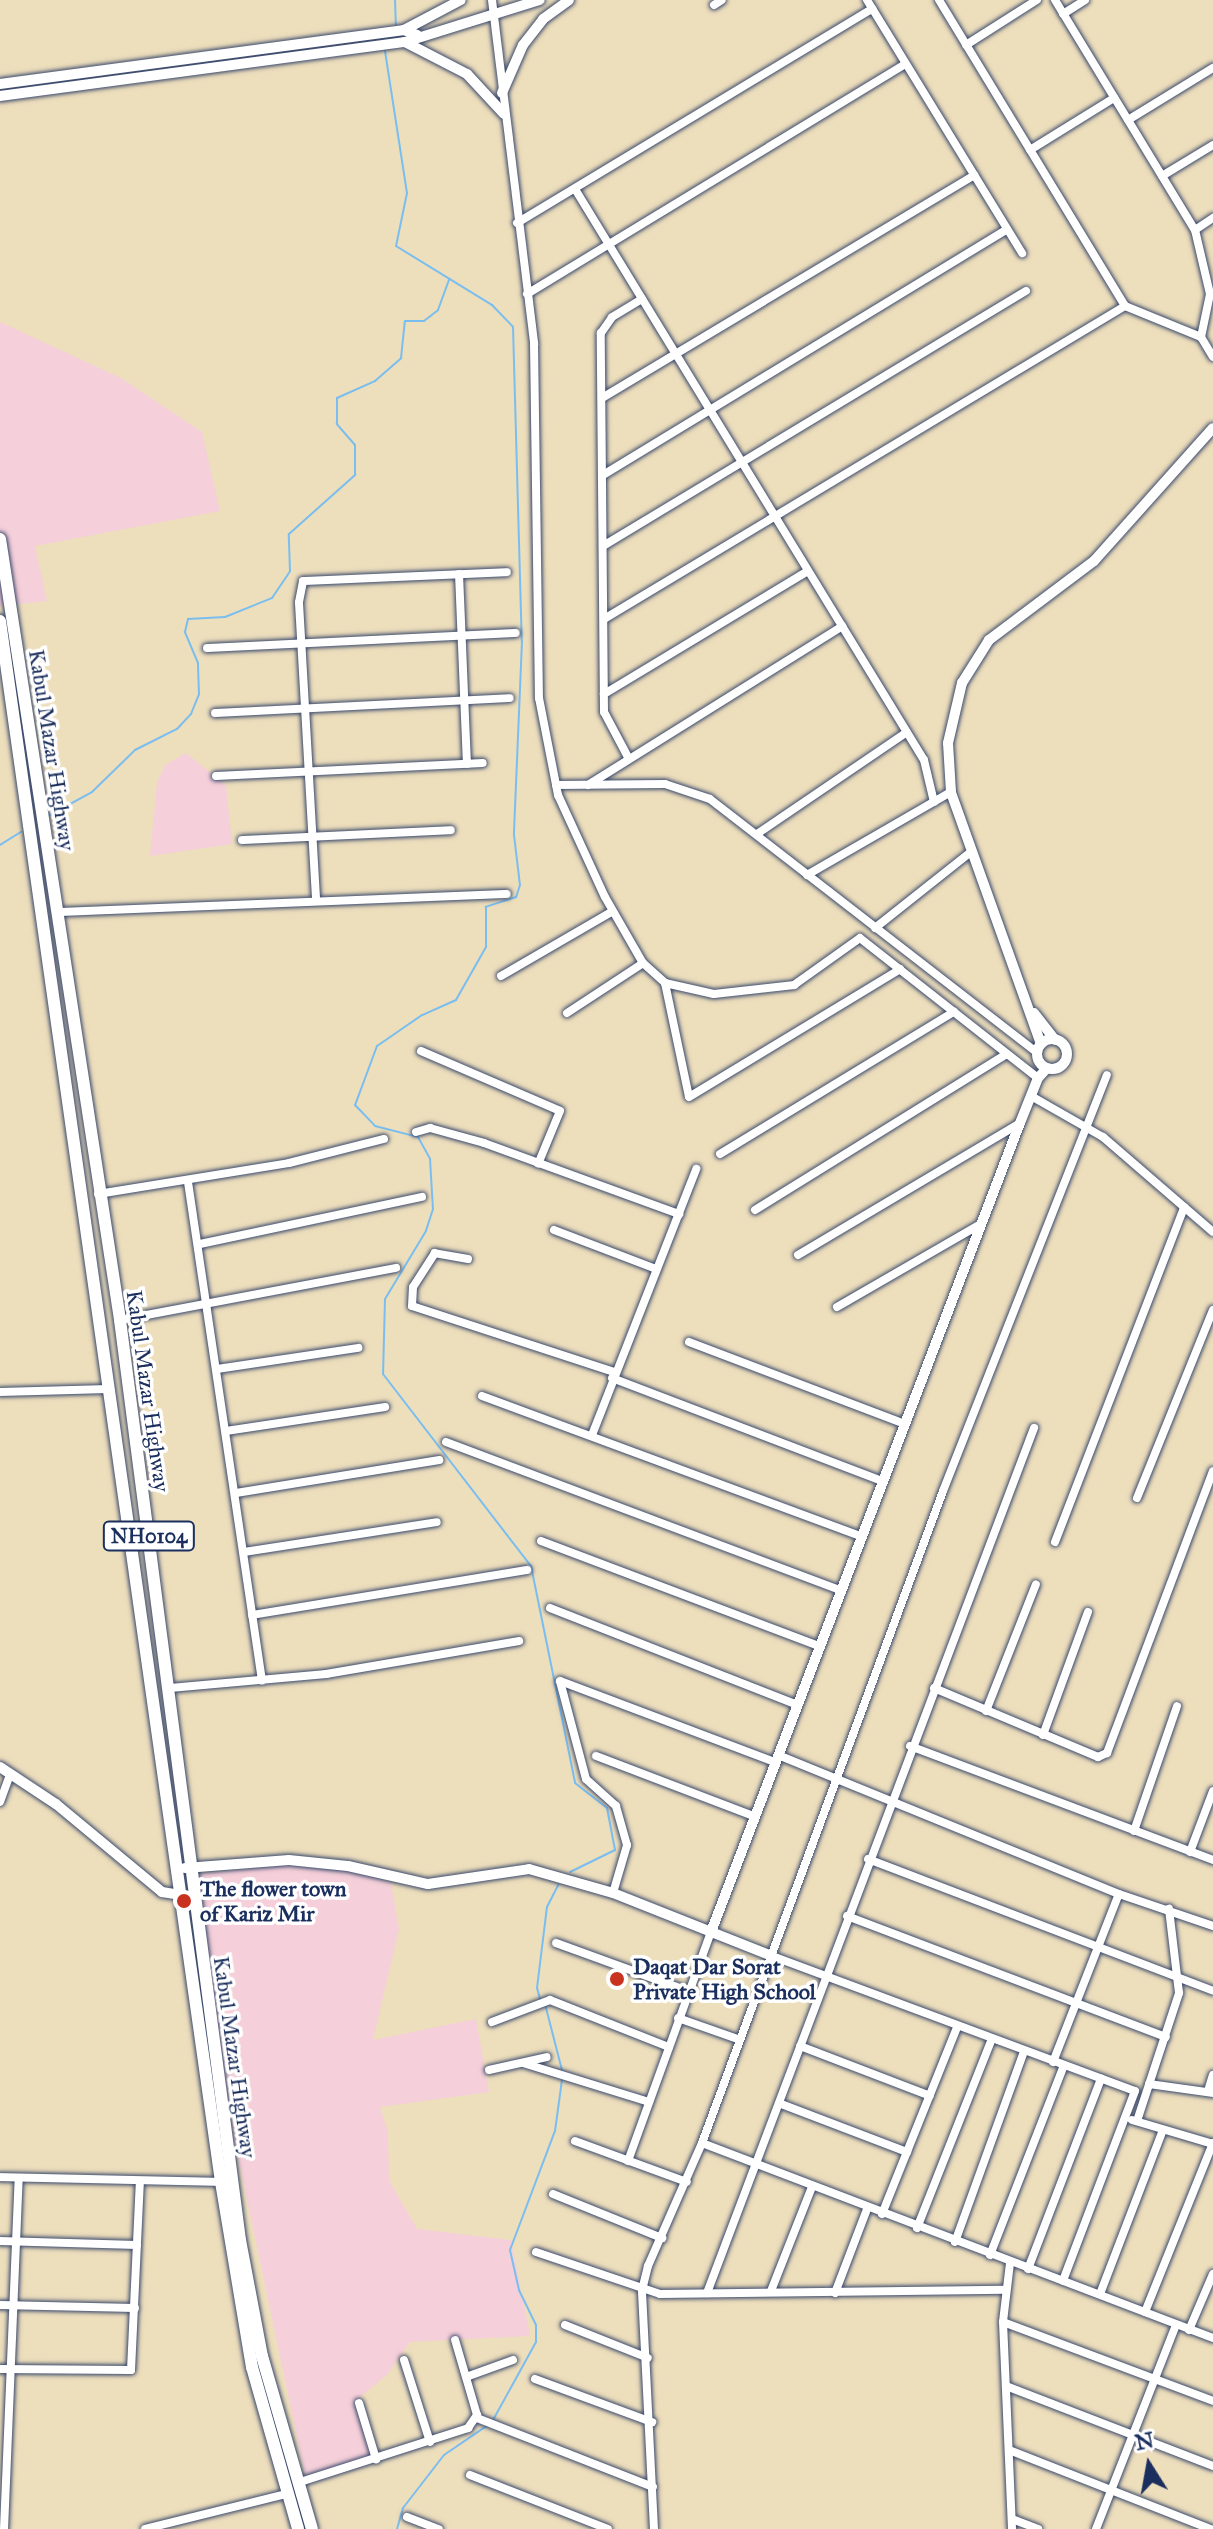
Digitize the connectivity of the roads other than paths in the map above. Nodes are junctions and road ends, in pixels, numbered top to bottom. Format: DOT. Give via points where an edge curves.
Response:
graph roads {
  1 [pos="461,0"];
  2 [pos="492,0"];
  3 [pos="540,0"];
  4 [pos="569,0"];
  5 [pos="867,0"];
  6 [pos="939,0"];
  7 [pos="1037,0"];
  8 [pos="1055,0"];
  9 [pos="1085,0"];
  10 [pos="872,9"];
  11 [pos="1063,14"];
  12 [pos="494,18"];
  13 [pos="404,30"];
  14 [pos="417,35"];
  15 [pos="405,42"];
  16 [pos="966,45"];
  17 [pos="906,64"];
  18 [pos="1213,68"];
  19 [pos="0,84"];
  20 [pos="502,93"];
  21 [pos="0,96"];
  22 [pos="1114,98"];
  23 [pos="504,114"];
  24 [pos="1128,120"];
  25 [pos="1213,145"];
  26 [pos="1030,150"];
  27 [pos="974,175"];
  28 [pos="1162,176"];
  29 [pos="575,189"];
  30 [pos="1213,218"];
  31 [pos="517,223"];
  32 [pos="1007,229"];
  33 [pos="1195,230"];
  34 [pos="608,245"];
  35 [pos="1022,253"];
  36 [pos="1026,291"];
  37 [pos="1212,293"];
  38 [pos="527,294"];
  39 [pos="642,299"];
  40 [pos="1125,306"];
  41 [pos="1201,337"];
  42 [pos="675,354"];
  43 [pos="1213,357"];
  44 [pos="602,398"];
  45 [pos="710,410"];
  46 [pos="1213,428"];
  47 [pos="742,462"];
  48 [pos="603,475"];
  49 [pos="775,516"];
  50 [pos="0,539"];
  51 [pos="603,546"];
  52 [pos="808,571"];
  53 [pos="507,572"];
  54 [pos="459,574"];
  55 [pos="604,619"];
  56 [pos="0,621"];
  57 [pos="842,626"];
  58 [pos="516,633"];
  59 [pos="462,636"];
  60 [pos="304,645"];
  61 [pos="207,648"];
  62 [pos="604,694"];
  63 [pos="510,698"];
  64 [pos="464,700"];
  65 [pos="307,707"];
  66 [pos="215,713"];
  67 [pos="907,732"];
  68 [pos="629,759"];
  69 [pos="483,763"];
  70 [pos="467,764"];
  71 [pos="311,769"];
  72 [pos="216,776"];
  73 [pos="556,785"];
  74 [pos="587,785"];
  75 [pos="951,792"];
  76 [pos="934,802"];
  77 [pos="451,830"];
  78 [pos="757,834"];
  79 [pos="313,837"];
  80 [pos="242,840"];
  81 [pos="971,852"];
  82 [pos="807,875"];
  83 [pos="507,894"];
  84 [pos="316,898"];
  85 [pos="613,911"];
  86 [pos="58,912"];
  87 [pos="875,928"];
  88 [pos="643,963"];
  89 [pos="900,969"];
  90 [pos="501,976"];
  91 [pos="665,983"];
  92 [pos="1032,1009"];
  93 [pos="954,1012"];
  94 [pos="567,1013"];
  95 [pos="1055,1040"];
  96 [pos="1039,1049"];
  97 [pos="421,1051"];
  98 [pos="1007,1054"];
  99 [pos="1047,1068"];
  100 [pos="1107,1075"];
  101 [pos="1038,1078"];
  102 [pos="1031,1096"];
  103 [pos="1020,1123"];
  104 [pos="1083,1125"];
  105 [pos="416,1132"];
  106 [pos="384,1139"];
  107 [pos="720,1154"];
  108 [pos="538,1164"];
  109 [pos="696,1169"];
  110 [pos="188,1182"];
  111 [pos="98,1194"];
  112 [pos="422,1197"];
  113 [pos="1184,1207"];
  114 [pos="755,1210"];
  115 [pos="679,1214"];
  116 [pos="987,1221"];
  117 [pos="554,1230"];
  118 [pos="1213,1232"];
  119 [pos="200,1244"];
  120 [pos="798,1255"];
  121 [pos="468,1259"];
  122 [pos="396,1268"];
  123 [pos="656,1269"];
  124 [pos="206,1304"];
  125 [pos="837,1307"];
  126 [pos="1213,1310"];
  127 [pos="120,1320"];
  128 [pos="689,1342"];
  129 [pos="358,1348"];
  130 [pos="217,1369"];
  131 [pos="613,1375"];
  132 [pos="108,1389"];
  133 [pos="0,1392"];
  134 [pos="482,1396"];
  135 [pos="385,1407"];
  136 [pos="905,1424"];
  137 [pos="1034,1428"];
  138 [pos="226,1431"];
  139 [pos="592,1435"];
  140 [pos="446,1442"];
  141 [pos="439,1460"];
  142 [pos="1213,1471"];
  143 [pos="882,1481"];
  144 [pos="236,1493"];
  145 [pos="1137,1498"];
  146 [pos="437,1522"];
  147 [pos="861,1536"];
  148 [pos="541,1541"];
  149 [pos="1055,1542"];
  150 [pos="244,1552"];
  151 [pos="527,1570"];
  152 [pos="1036,1584"];
  153 [pos="840,1590"];
  154 [pos="550,1608"];
  155 [pos="1088,1612"];
  156 [pos="252,1615"];
  157 [pos="519,1641"];
  158 [pos="819,1646"];
  159 [pos="262,1681"];
  160 [pos="170,1688"];
  161 [pos="934,1688"];
  162 [pos="798,1705"];
  163 [pos="1177,1706"];
  164 [pos="986,1711"];
  165 [pos="1043,1735"];
  166 [pos="910,1746"];
  167 [pos="596,1756"];
  168 [pos="776,1759"];
  169 [pos="0,1767"];
  170 [pos="10,1774"];
  171 [pos="839,1780"];
  172 [pos="1213,1791"];
  173 [pos="0,1802"];
  174 [pos="891,1802"];
  175 [pos="753,1816"];
  176 [pos="1134,1831"];
  177 [pos="1190,1852"];
  178 [pos="868,1859"];
  179 [pos="1213,1860"];
  180 [pos="175,1868"];
  181 [pos="190,1868"];
  182 [pos="613,1893"];
  183 [pos="1119,1894"];
  184 [pos="194,1895"];
  185 [pos="179,1897"];
  186 [pos="1169,1909"];
  187 [pos="847,1916"];
  188 [pos="1213,1926"];
  189 [pos="711,1932"];
  190 [pos="556,1943"];
  191 [pos="1098,1949"];
  192 [pos="772,1956"];
  193 [pos="1173,1976"];
  194 [pos="827,1977"];
  195 [pos="688,1991"];
  196 [pos="1213,1991"];
  197 [pos="1076,2006"];
  198 [pos="678,2018"];
  199 [pos="492,2022"];
  200 [pos="957,2027"];
  201 [pos="1166,2037"];
  202 [pos="738,2039"];
  203 [pos="992,2039"];
  204 [pos="800,2046"];
  205 [pos="669,2047"];
  206 [pos="1024,2051"];
  207 [pos="207,2055"];
  208 [pos="547,2057"];
  209 [pos="1053,2062"];
  210 [pos="523,2063"];
  211 [pos="1063,2068"];
  212 [pos="489,2070"];
  213 [pos="1213,2075"];
  214 [pos="1101,2079"];
  215 [pos="1149,2084"];
  216 [pos="1210,2092"];
  217 [pos="930,2096"];
  218 [pos="649,2102"];
  219 [pos="781,2104"];
  220 [pos="1132,2120"];
  221 [pos="1163,2130"];
  222 [pos="219,2133"];
  223 [pos="575,2141"];
  224 [pos="702,2143"];
  225 [pos="1213,2144"];
  226 [pos="907,2152"];
  227 [pos="628,2161"];
  228 [pos="756,2165"];
  229 [pos="0,2177"];
  230 [pos="19,2178"];
  231 [pos="140,2181"];
  232 [pos="221,2182"];
  233 [pos="687,2182"];
  234 [pos="812,2187"];
  235 [pos="553,2194"];
  236 [pos="867,2209"];
  237 [pos="882,2214"];
  238 [pos="917,2228"];
  239 [pos="662,2238"];
  240 [pos="0,2241"];
  241 [pos="16,2241"];
  242 [pos="955,2242"];
  243 [pos="137,2245"];
  244 [pos="536,2252"];
  245 [pos="990,2255"];
  246 [pos="1010,2263"];
  247 [pos="1028,2269"];
  248 [pos="1213,2274"];
  249 [pos="1063,2281"];
  250 [pos="642,2290"];
  251 [pos="1005,2290"];
  252 [pos="771,2291"];
  253 [pos="707,2293"];
  254 [pos="835,2293"];
  255 [pos="1100,2294"];
  256 [pos="245,2297"];
  257 [pos="0,2305"];
  258 [pos="12,2306"];
  259 [pos="135,2308"];
  260 [pos="1145,2312"];
  261 [pos="1003,2322"];
  262 [pos="565,2325"];
  263 [pos="1176,2325"];
  264 [pos="1189,2330"];
  265 [pos="1213,2338"];
  266 [pos="455,2340"];
  267 [pos="648,2358"];
  268 [pos="404,2360"];
  269 [pos="513,2360"];
  270 [pos="0,2369"];
  271 [pos="11,2369"];
  272 [pos="466,2377"];
  273 [pos="535,2379"];
  274 [pos="1156,2380"];
  275 [pos="1006,2386"];
  276 [pos="1213,2401"];
  277 [pos="359,2403"];
  278 [pos="479,2419"];
  279 [pos="652,2422"];
  280 [pos="4,2432"];
  281 [pos="1134,2436"];
  282 [pos="430,2442"];
  283 [pos="1009,2450"];
  284 [pos="376,2459"];
  285 [pos="1213,2466"];
  286 [pos="470,2475"];
  287 [pos="297,2483"];
  288 [pos="653,2487"];
  289 [pos="1112,2492"];
  290 [pos="3,2497"];
  291 [pos="292,2499"];
  292 [pos="407,2517"];
  293 [pos="1012,2524"];
  294 [pos="177,2526"];
  295 [pos="4,2529"];
  296 [pos="145,2529"];
  297 [pos="298,2529"];
  298 [pos="312,2529"];
  299 [pos="439,2529"];
  300 [pos="608,2529"];
  301 [pos="654,2529"];
  302 [pos="1038,2529"];
  303 [pos="1096,2529"];
  304 [pos="1211,2529"];
  1 -- 13 [label="street"];
  2 -- 12 [label="street"];
  3 -- 12 [label="street"];
  4 -- 20 [label="street" via="543,19 523,45"];
  5 -- 10 [label="street"];
  6 -- 16 [label="street"];
  7 -- 16 [label="street"];
  8 -- 11 [label="street"];
  9 -- 11 [label="street"];
  10 -- 17 [label="street"];
  10 -- 29 [label="street"];
  11 -- 22 [label="street"];
  12 -- 14 [label="street"];
  12 -- 20 [label="street"];
  13 -- 14 [label="street"];
  13 -- 19 [label="street"];
  14 -- 15 [label="street"];
  15 -- 21 [label="street"];
  15 -- 23 [label="street" via="467,74"];
  16 -- 26 [label="street"];
  17 -- 27 [label="street"];
  17 -- 34 [label="street"];
  18 -- 24 [label="street"];
  20 -- 23 [label="street"];
  22 -- 24 [label="street"];
  22 -- 26 [label="street"];
  23 -- 31 [label="street"];
  24 -- 28 [label="street"];
  25 -- 28 [label="street"];
  26 -- 40 [label="street"];
  27 -- 32 [label="street"];
  27 -- 42 [label="street"];
  28 -- 33 [label="street"];
  29 -- 31 [label="street"];
  29 -- 34 [label="street"];
  30 -- 33 [label="street"];
  31 -- 38 [label="street"];
  32 -- 35 [label="street"];
  32 -- 45 [label="street"];
  33 -- 37 [label="street"];
  34 -- 38 [label="street"];
  34 -- 39 [label="street"];
  36 -- 47 [label="street"];
  37 -- 41 [label="street"];
  38 -- 73 [label="street" via="534,343 539,698"];
  39 -- 42 [label="street"];
  39 -- 44 [label="street" via="612,317 601,333"];
  40 -- 41 [label="street"];
  40 -- 49 [label="street"];
  41 -- 43 [label="street"];
  42 -- 44 [label="street"];
  42 -- 45 [label="street"];
  44 -- 48 [label="street"];
  45 -- 47 [label="street"];
  45 -- 48 [label="street"];
  46 -- 75 [label="street" via="1094,561 989,640 962,683 948,743"];
  47 -- 49 [label="street"];
  47 -- 51 [label="street"];
  48 -- 51 [label="street"];
  49 -- 52 [label="street"];
  49 -- 55 [label="street"];
  50 -- 86 [label="highway, Kabul Mazar Highway / NH0104"];
  51 -- 55 [label="street"];
  52 -- 57 [label="street"];
  52 -- 62 [label="street"];
  53 -- 54 [label="street"];
  54 -- 59 [label="street"];
  54 -- 60 [label="street" via="303,581 299,602"];
  55 -- 62 [label="street"];
  56 -- 132 [label="highway, Kabul Mazar Highway / NH0104"];
  57 -- 67 [label="street"];
  57 -- 68 [label="street"];
  58 -- 59 [label="street"];
  59 -- 60 [label="street"];
  59 -- 64 [label="street"];
  60 -- 61 [label="street"];
  60 -- 65 [label="street"];
  62 -- 68 [label="street" via="608,722"];
  63 -- 64 [label="street"];
  64 -- 65 [label="street"];
  64 -- 70 [label="street"];
  65 -- 66 [label="street"];
  65 -- 71 [label="street"];
  67 -- 76 [label="street" via="924,760"];
  67 -- 78 [label="street"];
  68 -- 74 [label="street"];
  69 -- 70 [label="street"];
  70 -- 71 [label="street"];
  71 -- 72 [label="street"];
  71 -- 79 [label="street"];
  73 -- 74 [label="street"];
  73 -- 85 [label="street"];
  74 -- 78 [label="street" via="665,784 710,799"];
  75 -- 76 [label="street"];
  75 -- 81 [label="street"];
  76 -- 82 [label="street"];
  77 -- 79 [label="street"];
  78 -- 82 [label="street"];
  79 -- 80 [label="street"];
  79 -- 84 [label="street"];
  81 -- 87 [label="street"];
  81 -- 92 [label="street"];
  82 -- 87 [label="street"];
  83 -- 84 [label="street"];
  84 -- 86 [label="street"];
  85 -- 88 [label="street"];
  85 -- 90 [label="street"];
  86 -- 111 [label="highway, Kabul Mazar Highway / NH0104"];
  87 -- 96 [label="street"];
  88 -- 91 [label="street"];
  88 -- 94 [label="street"];
  89 -- 91 [label="street" via="860,938 794,985 714,994"];
  89 -- 91 [label="street" via="689,1097"];
  89 -- 93 [label="street"];
  92 -- 95 [label="street"];
  92 -- 96 [label="street"];
  93 -- 98 [label="street"];
  93 -- 107 [label="street"];
  95 -- 96 [label="street"];
  95 -- 99 [label="street" via="1066,1058 1061,1066"];
  96 -- 99 [label="street"];
  97 -- 108 [label="street" via="560,1111"];
  98 -- 101 [label="street"];
  98 -- 114 [label="street"];
  99 -- 101 [label="street"];
  100 -- 104 [label="street"];
  101 -- 102 [label="street"];
  102 -- 103 [label="street"];
  102 -- 104 [label="street"];
  103 -- 116 [label="street"];
  103 -- 120 [label="street"];
  104 -- 113 [label="street"];
  104 -- 171 [label="street"];
  105 -- 108 [label="street" via="430,1128"];
  106 -- 110 [label="street"];
  108 -- 115 [label="street"];
  109 -- 115 [label="street"];
  110 -- 111 [label="street"];
  110 -- 119 [label="street"];
  111 -- 127 [label="highway, Kabul Mazar Highway / NH0104"];
  112 -- 119 [label="street"];
  113 -- 118 [label="street"];
  113 -- 149 [label="street"];
  115 -- 123 [label="street"];
  116 -- 125 [label="street"];
  116 -- 136 [label="street"];
  117 -- 123 [label="street"];
  119 -- 124 [label="street"];
  121 -- 131 [label="street" via="435,1253 413,1287 412,1306"];
  122 -- 124 [label="street"];
  123 -- 131 [label="street"];
  124 -- 127 [label="street"];
  124 -- 130 [label="street"];
  126 -- 145 [label="street"];
  127 -- 160 [label="highway, Kabul Mazar Highway / NH0104"];
  128 -- 136 [label="street"];
  129 -- 130 [label="street"];
  130 -- 138 [label="street"];
  131 -- 139 [label="street"];
  131 -- 143 [label="street"];
  132 -- 133 [label="street"];
  132 -- 180 [label="highway, Kabul Mazar Highway / NH0104"];
  134 -- 139 [label="street"];
  135 -- 138 [label="street"];
  136 -- 143 [label="street"];
  137 -- 161 [label="street"];
  138 -- 144 [label="street"];
  139 -- 147 [label="street"];
  140 -- 153 [label="street"];
  141 -- 144 [label="street"];
  142 -- 165 [label="street" via="1107,1753 1098,1757"];
  143 -- 147 [label="street"];
  144 -- 150 [label="street"];
  146 -- 150 [label="street"];
  147 -- 153 [label="street"];
  148 -- 158 [label="street"];
  150 -- 156 [label="street"];
  151 -- 156 [label="street"];
  152 -- 164 [label="street"];
  153 -- 158 [label="street"];
  154 -- 162 [label="street"];
  155 -- 165 [label="street"];
  156 -- 159 [label="street"];
  157 -- 159 [label="street"];
  158 -- 162 [label="street"];
  159 -- 160 [label="street"];
  160 -- 181 [label="highway, Kabul Mazar Highway / NH0104"];
  161 -- 164 [label="street"];
  161 -- 166 [label="street"];
  162 -- 168 [label="street"];
  163 -- 176 [label="street"];
  164 -- 165 [label="street"];
  166 -- 174 [label="street"];
  166 -- 176 [label="street"];
  167 -- 175 [label="street"];
  168 -- 171 [label="street"];
  168 -- 175 [label="street"];
  168 -- 182 [label="street" via="560,1681 586,1779 616,1806 627,1845"];
  169 -- 170 [label="street"];
  170 -- 173 [label="street"];
  170 -- 185 [label="street" via="56,1804 162,1892"];
  171 -- 174 [label="street"];
  171 -- 192 [label="street"];
  172 -- 177 [label="street"];
  174 -- 178 [label="street"];
  174 -- 183 [label="street"];
  175 -- 189 [label="street"];
  176 -- 177 [label="street"];
  177 -- 179 [label="street"];
  178 -- 187 [label="street"];
  178 -- 191 [label="street"];
  180 -- 181 [label="street"];
  180 -- 185 [label="highway, Kabul Mazar Highway / NH0104"];
  181 -- 182 [label="street" via="289,1860 348,1866 428,1884 529,1869"];
  181 -- 184 [label="highway, Kabul Mazar Highway / NH0104"];
  182 -- 189 [label="street"];
  183 -- 186 [label="street"];
  183 -- 191 [label="street"];
  184 -- 185 [label="street"];
  184 -- 207 [label="highway, Kabul Mazar Highway / NH0104"];
  185 -- 207 [label="highway, Kabul Mazar Highway / NH0104"];
  186 -- 188 [label="street"];
  186 -- 193 [label="street"];
  187 -- 194 [label="street"];
  187 -- 197 [label="street"];
  189 -- 192 [label="street"];
  189 -- 195 [label="street"];
  190 -- 195 [label="street"];
  191 -- 193 [label="street"];
  191 -- 197 [label="street"];
  192 -- 194 [label="street"];
  192 -- 202 [label="street"];
  193 -- 196 [label="street"];
  193 -- 201 [label="street" via="1179,1993"];
  194 -- 200 [label="street"];
  194 -- 204 [label="street"];
  195 -- 198 [label="street"];
  197 -- 201 [label="street"];
  197 -- 209 [label="street"];
  198 -- 202 [label="street"];
  198 -- 205 [label="street"];
  199 -- 205 [label="street" via="548,2000"];
  200 -- 203 [label="street"];
  200 -- 217 [label="street"];
  201 -- 215 [label="street"];
  202 -- 224 [label="street"];
  203 -- 206 [label="street"];
  203 -- 238 [label="street"];
  204 -- 217 [label="street"];
  204 -- 219 [label="street"];
  205 -- 218 [label="street"];
  206 -- 209 [label="street"];
  206 -- 242 [label="street"];
  207 -- 222 [label="highway, Kabul Mazar Highway / NH0104"];
  208 -- 210 [label="street"];
  209 -- 211 [label="street"];
  210 -- 212 [label="street"];
  210 -- 218 [label="street"];
  211 -- 214 [label="street"];
  211 -- 245 [label="street"];
  213 -- 216 [label="street"];
  214 -- 220 [label="street" via="1135,2091"];
  214 -- 247 [label="street"];
  215 -- 216 [label="street"];
  215 -- 220 [label="street"];
  217 -- 226 [label="street"];
  218 -- 227 [label="street"];
  219 -- 226 [label="street"];
  219 -- 228 [label="street"];
  220 -- 221 [label="street"];
  220 -- 249 [label="street"];
  221 -- 225 [label="street"];
  221 -- 255 [label="street"];
  222 -- 232 [label="highway, Kabul Mazar Highway / NH0104"];
  222 -- 256 [label="highway, Kabul Mazar Highway / NH0104"];
  223 -- 227 [label="street"];
  224 -- 228 [label="street"];
  224 -- 233 [label="street"];
  225 -- 260 [label="street"];
  226 -- 237 [label="street"];
  227 -- 233 [label="street"];
  228 -- 234 [label="street"];
  228 -- 253 [label="street"];
  229 -- 230 [label="street"];
  230 -- 231 [label="street"];
  230 -- 241 [label="street"];
  231 -- 232 [label="street"];
  231 -- 243 [label="street"];
  232 -- 256 [label="highway, Kabul Mazar Highway / NH0104"];
  233 -- 239 [label="street"];
  234 -- 236 [label="street"];
  234 -- 252 [label="street"];
  235 -- 239 [label="street"];
  236 -- 237 [label="street"];
  236 -- 254 [label="street"];
  237 -- 238 [label="street"];
  238 -- 242 [label="street"];
  239 -- 250 [label="street"];
  240 -- 241 [label="street"];
  241 -- 243 [label="street"];
  241 -- 258 [label="street"];
  242 -- 245 [label="street"];
  243 -- 259 [label="street"];
  244 -- 250 [label="street"];
  245 -- 246 [label="street"];
  246 -- 247 [label="street"];
  246 -- 251 [label="street"];
  247 -- 249 [label="street"];
  248 -- 264 [label="street"];
  249 -- 255 [label="street"];
  250 -- 253 [label="street"];
  250 -- 267 [label="street"];
  251 -- 254 [label="street"];
  251 -- 261 [label="street"];
  252 -- 253 [label="street"];
  252 -- 254 [label="street"];
  255 -- 260 [label="street"];
  256 -- 287 [label="highway, Kabul Mazar Highway / NH0104"];
  256 -- 291 [label="highway, Kabul Mazar Highway / NH0104" via="252,2367"];
  257 -- 258 [label="street"];
  258 -- 259 [label="street"];
  258 -- 271 [label="street"];
  259 -- 271 [label="street" via="129,2372"];
  260 -- 263 [label="street"];
  261 -- 274 [label="street"];
  261 -- 275 [label="street"];
  262 -- 267 [label="street"];
  263 -- 264 [label="street"];
  263 -- 274 [label="street"];
  264 -- 265 [label="street"];
  266 -- 272 [label="street"];
  267 -- 279 [label="street"];
  268 -- 282 [label="street"];
  269 -- 272 [label="street"];
  270 -- 271 [label="street"];
  271 -- 280 [label="street"];
  272 -- 278 [label="street"];
  273 -- 279 [label="street"];
  274 -- 276 [label="street"];
  274 -- 281 [label="street"];
  275 -- 281 [label="street"];
  275 -- 283 [label="street"];
  277 -- 284 [label="street"];
  278 -- 282 [label="street" via="465,2430"];
  278 -- 288 [label="street"];
  279 -- 288 [label="street"];
  280 -- 290 [label="street"];
  281 -- 285 [label="street"];
  281 -- 289 [label="street"];
  282 -- 284 [label="street"];
  283 -- 289 [label="street"];
  283 -- 293 [label="street"];
  284 -- 287 [label="street"];
  286 -- 300 [label="street"];
  287 -- 291 [label="highway, Kabul Mazar Highway / NH0104"];
  288 -- 301 [label="street"];
  289 -- 303 [label="street"];
  289 -- 304 [label="street"];
  290 -- 295 [label="street"];
  291 -- 294 [label="street"];
  291 -- 297 [label="highway, Kabul Mazar Highway / NH0104"];
  291 -- 298 [label="highway, Kabul Mazar Highway / NH0104"];
  292 -- 299 [label="street"];
  293 -- 302 [label="street"];
  294 -- 296 [label="street"];
}
